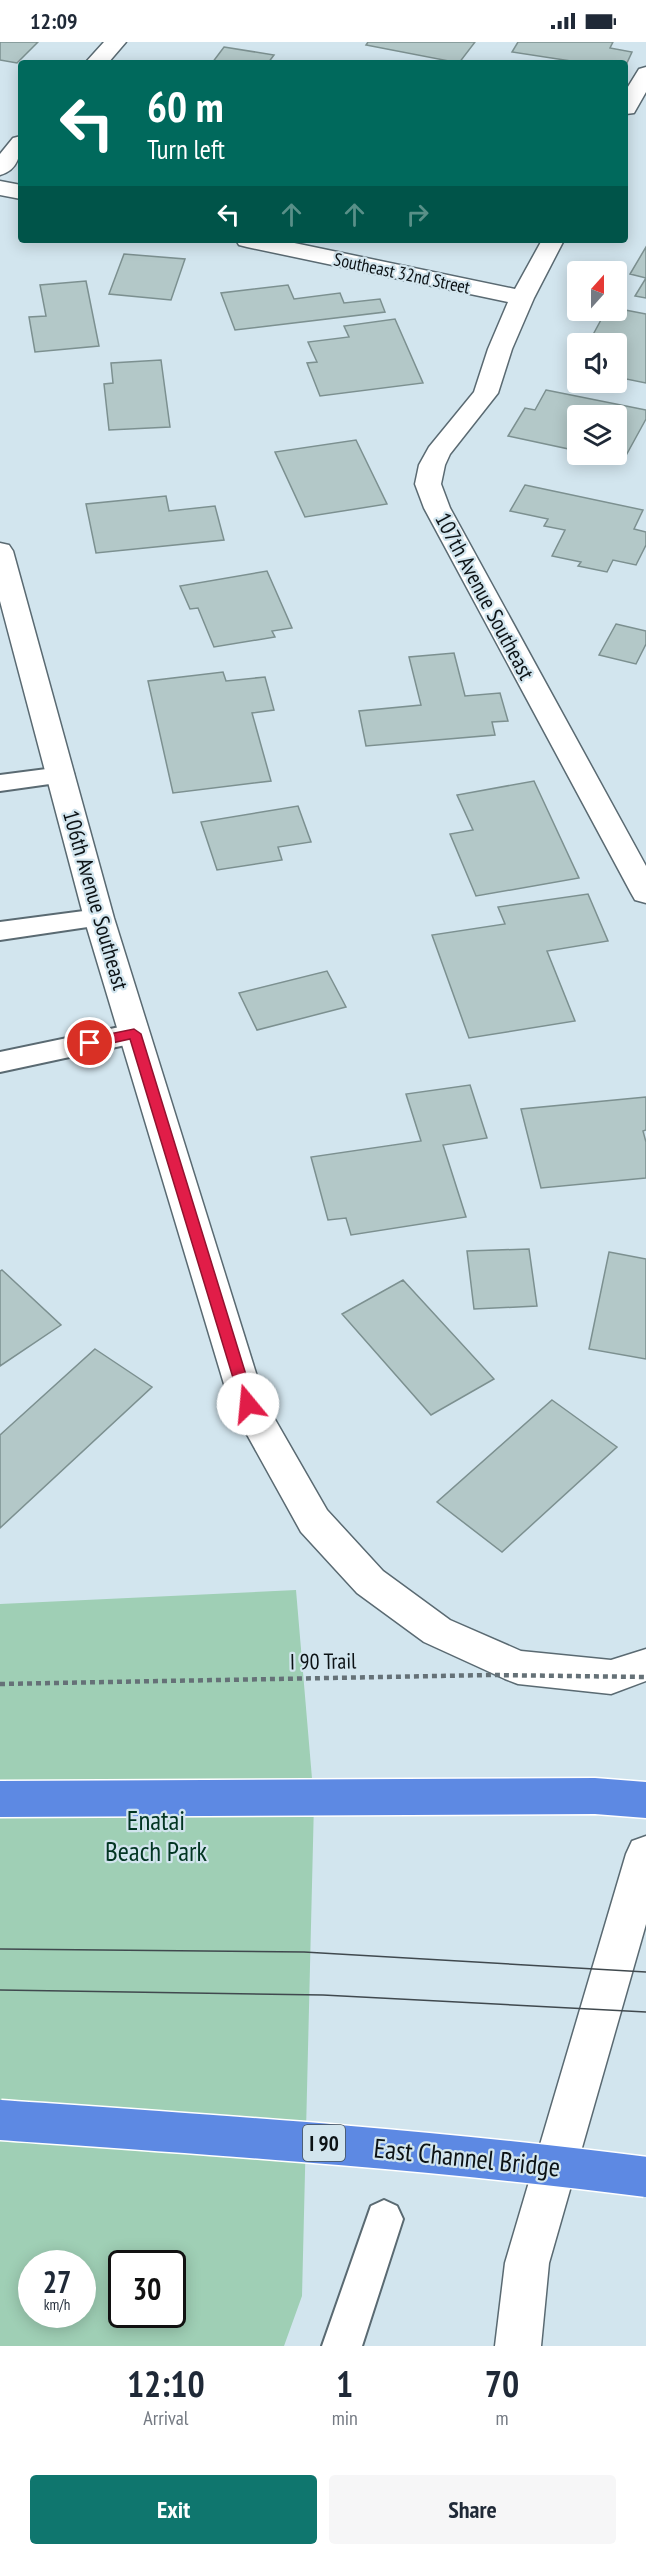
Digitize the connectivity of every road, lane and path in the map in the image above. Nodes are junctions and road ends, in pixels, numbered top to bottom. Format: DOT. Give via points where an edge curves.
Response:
graph roads {
  1 [pos="116,42"];
  2 [pos="99,60"];
  3 [pos="646,74"];
  4 [pos="628,105"];
  5 [pos="18,147"];
  6 [pos="0,168"];
  7 [pos="0,188"];
  8 [pos="18,191"];
  9 [pos="261,243"];
  10 [pos="551,243"];
  11 [pos="522,298"];
  12 [pos="0,551"];
  13 [pos="62,775"];
  14 [pos="0,783"];
  15 [pos="646,893"];
  16 [pos="99,918"];
  17 [pos="0,931"];
  18 [pos="134,1034"];
  19 [pos="0,1062"];
  20 [pos="646,1665"];
  21 [pos="646,1677"];
  22 [pos="0,1684"];
  23 [pos="0,1799"];
  24 [pos="646,1800"];
  25 [pos="646,1854"];
  26 [pos="0,2120"];
  27 [pos="646,2177"];
  28 [pos="384,2219"];
  29 [pos="342,2346"];
  30 [pos="518,2346"];
  1 -- 2 [label="street"];
  3 -- 4 [label="street"];
  5 -- 6 [label="street"];
  7 -- 8 [label="street"];
  9 -- 11 [label="street, Southeast 32nd Street"];
  10 -- 11 [label="street, 107th Avenue Southeast"];
  11 -- 15 [label="street, 107th Avenue Southeast" via="486,393 438,452 428,484 437,508"];
  12 -- 13 [label="street, 106th Avenue Southeast"];
  13 -- 14 [label="lane"];
  13 -- 16 [label="street, 106th Avenue Southeast"];
  16 -- 17 [label="lane"];
  16 -- 18 [label="street, 106th Avenue Southeast"];
  18 -- 19 [label="lane"];
  18 -- 20 [label="street, 106th Avenue Southeast" via="248,1404 314,1521 370,1582 437,1631 518,1668 611,1677"];
  21 -- 22 [label="path, I 90 Trail, bridge" via="492,1675"];
  23 -- 24 [label="highway" via="595,1796"];
  25 -- 30 [label="street" via="527,2263"];
  26 -- 27 [label="highway, East Channel Bridge / I 90, bridge" via="317,2142 506,2159"];
  28 -- 29 [label="lane"];
}
